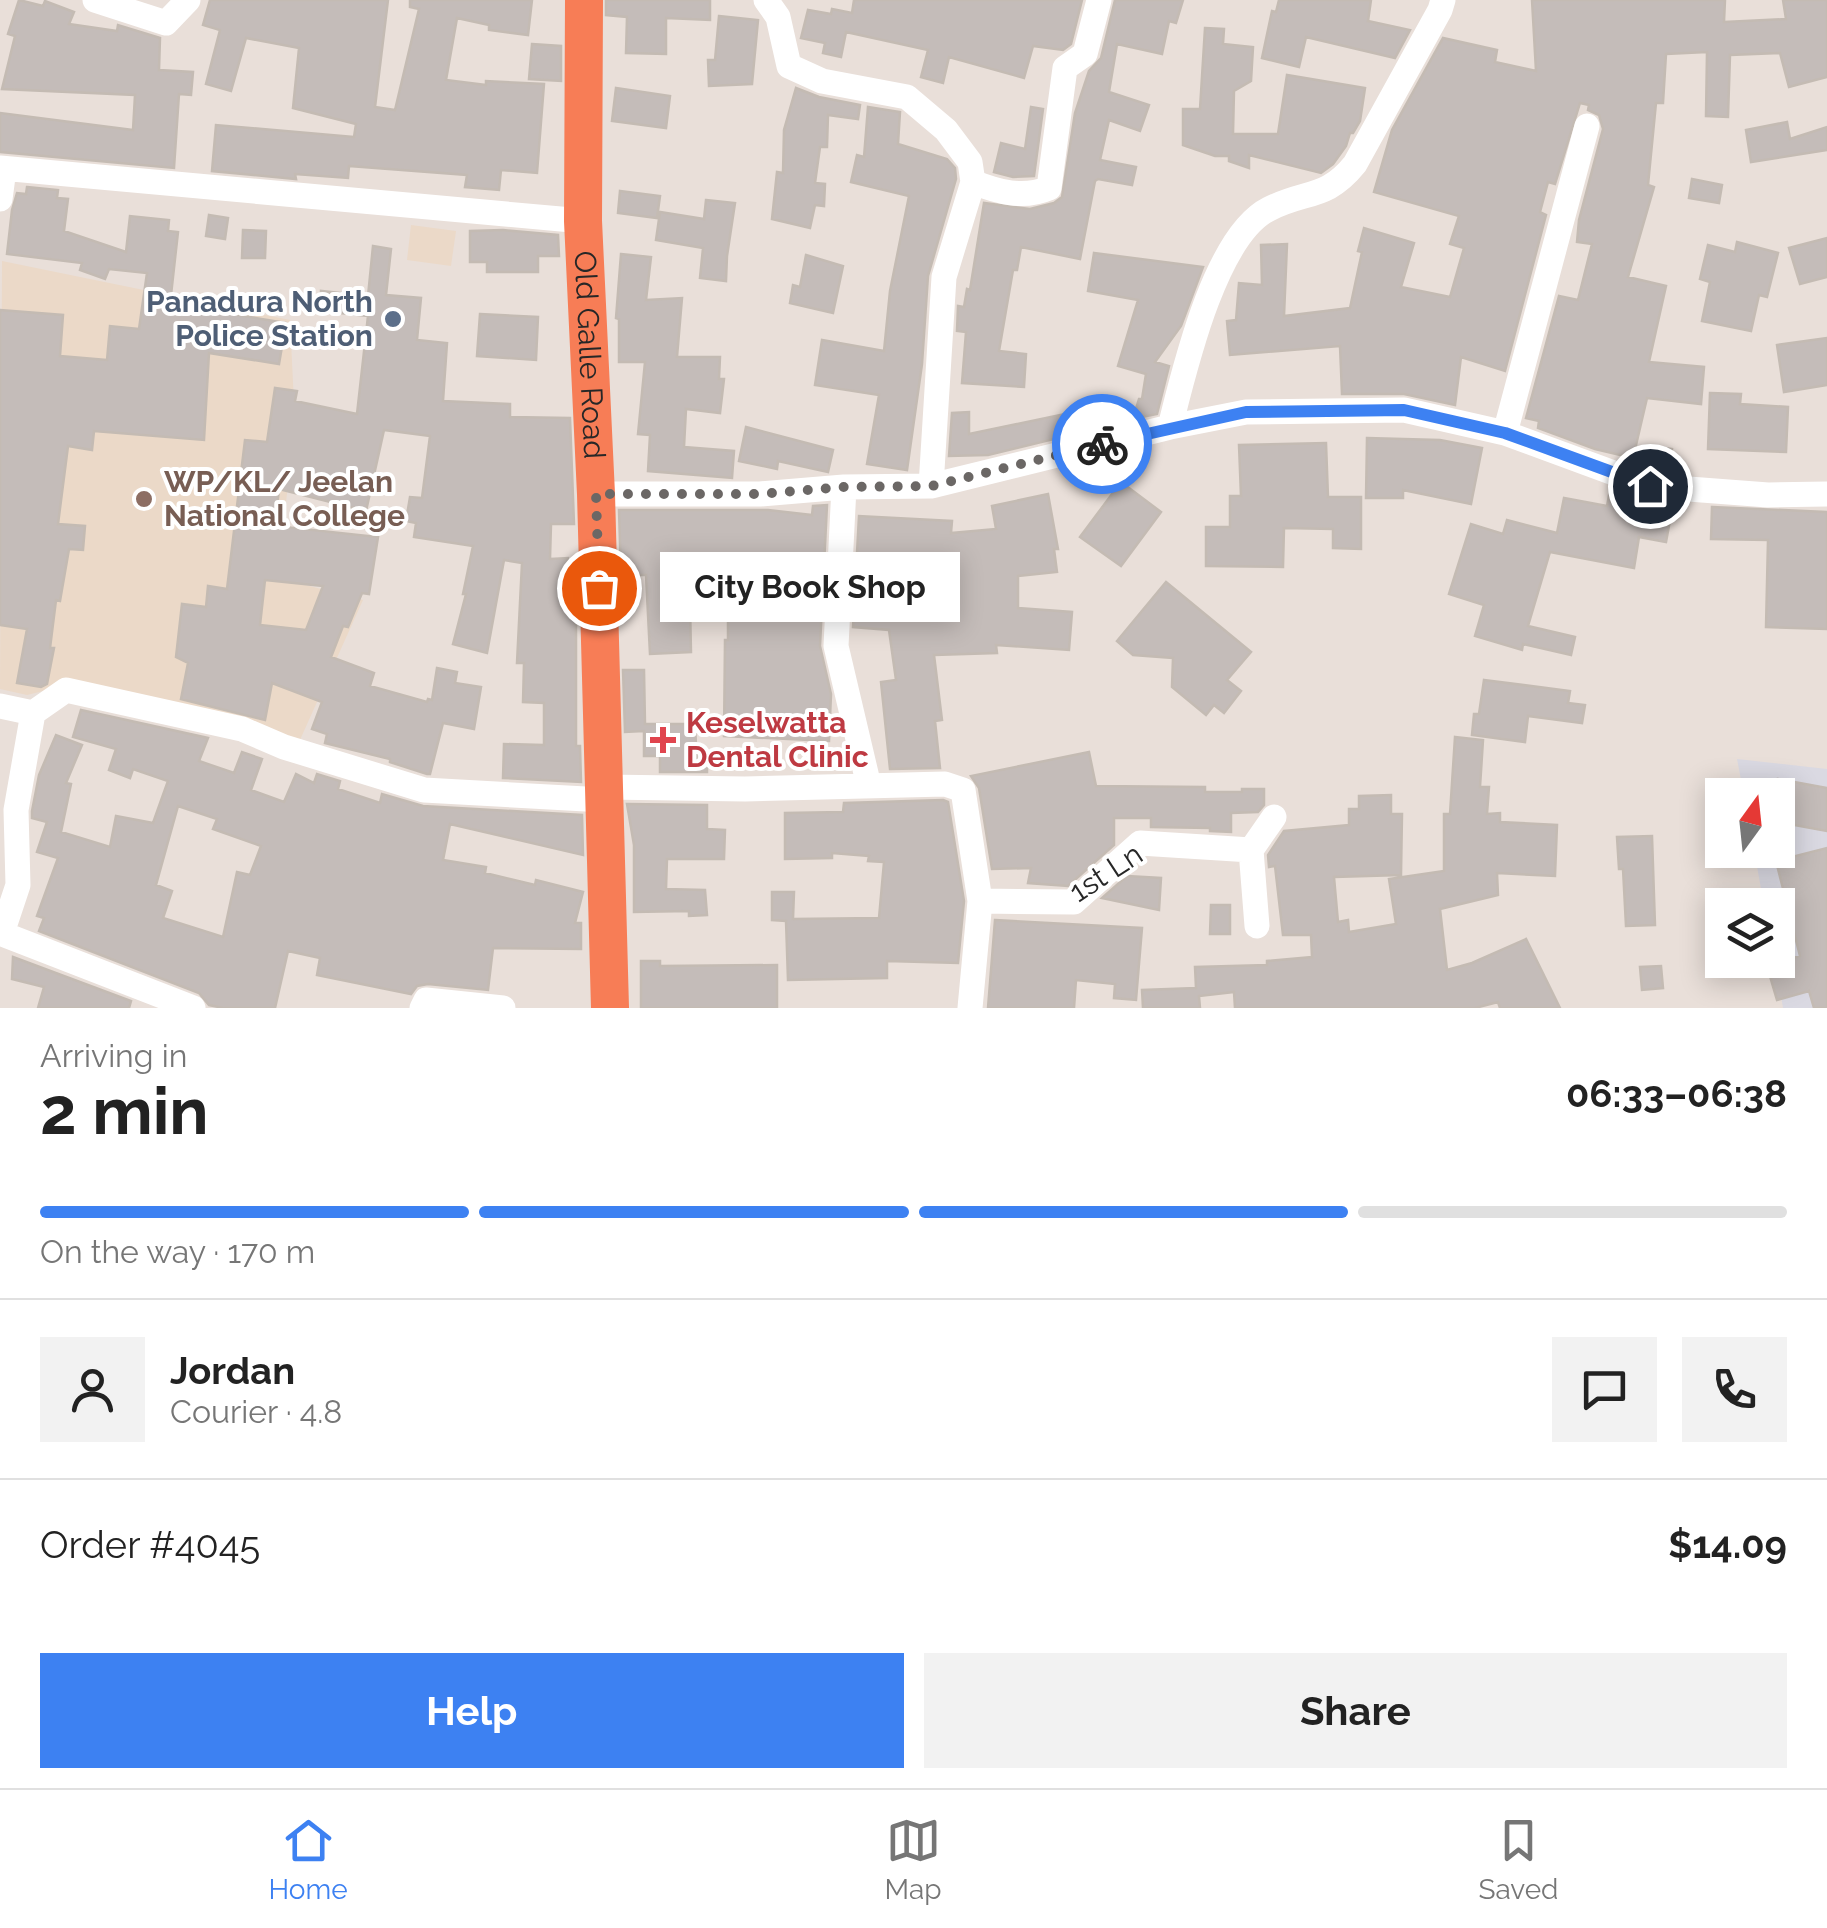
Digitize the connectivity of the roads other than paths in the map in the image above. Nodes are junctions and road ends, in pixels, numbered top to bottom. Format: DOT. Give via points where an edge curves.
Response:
graph roads {
  1 [pos="95,0"];
  2 [pos="188,0"];
  3 [pos="584,0"];
  4 [pos="766,0"];
  5 [pos="1100,0"];
  6 [pos="1443,0"];
  7 [pos="1587,126"];
  8 [pos="2,169"];
  9 [pos="973,182"];
  10 [pos="0,198"];
  11 [pos="583,221"];
  12 [pos="1170,427"];
  13 [pos="1505,433"];
  14 [pos="932,486"];
  15 [pos="844,487"];
  16 [pos="596,494"];
  17 [pos="1827,494"];
  18 [pos="0,706"];
  19 [pos="33,713"];
  20 [pos="869,786"];
  21 [pos="605,794"];
  22 [pos="1274,817"];
  23 [pos="1251,850"];
  24 [pos="980,901"];
  25 [pos="1256,926"];
  26 [pos="1,933"];
  27 [pos="194,1008"];
  28 [pos="422,1008"];
  29 [pos="503,1008"];
  30 [pos="610,1008"];
  31 [pos="970,1008"];
  1 -- 2 [label="street" via="166,23"];
  3 -- 11 [label="highway, Old Galle Road"];
  4 -- 9 [label="street" via="778,17 789,66 822,81 906,96 946,130 970,162"];
  5 -- 9 [label="street" via="1085,54 1065,68 1049,188 1033,195"];
  6 -- 12 [label="street" via="1338,185 1267,210 1242,232 1218,271"];
  7 -- 13 [label="street"];
  8 -- 10 [label="street"];
  8 -- 11 [label="street"];
  9 -- 14 [label="street" via="944,277"];
  11 -- 16 [label="highway, Old Galle Road"];
  12 -- 13 [label="street" via="1246,412 1404,410"];
  12 -- 14 [label="street"];
  13 -- 17 [label="street" via="1650,486"];
  14 -- 15 [label="street"];
  15 -- 16 [label="street"];
  15 -- 20 [label="street" via="836,646"];
  16 -- 21 [label="highway, Old Galle Road"];
  18 -- 19 [label="street"];
  19 -- 21 [label="street" via="66,690 242,728 284,748 424,790"];
  19 -- 26 [label="street" via="16,810 18,884"];
  20 -- 21 [label="street"];
  20 -- 24 [label="street" via="945,784 964,790"];
  21 -- 30 [label="highway, Old Galle Road"];
  22 -- 23 [label="street"];
  23 -- 24 [label="street, 1st Ln" via="1140,843 1074,902"];
  23 -- 25 [label="street"];
  24 -- 31 [label="street"];
  26 -- 27 [label="street"];
  28 -- 29 [label="street" via="426,1000"];
}
